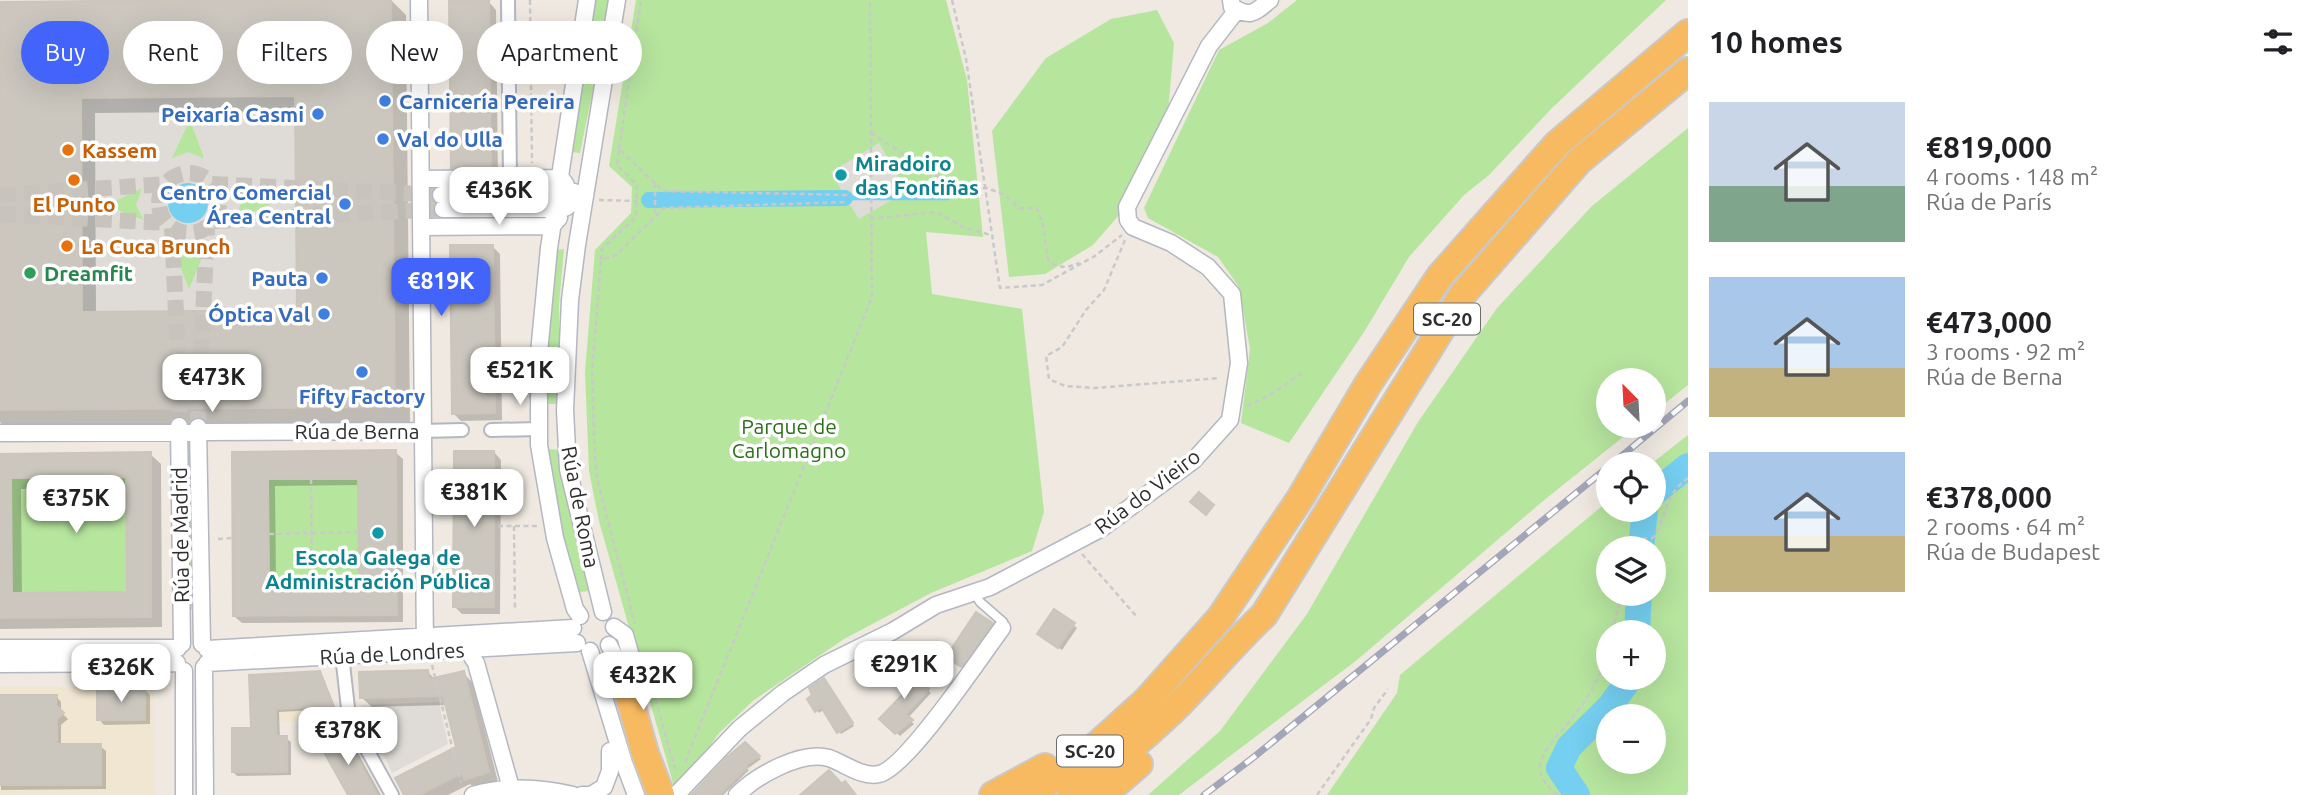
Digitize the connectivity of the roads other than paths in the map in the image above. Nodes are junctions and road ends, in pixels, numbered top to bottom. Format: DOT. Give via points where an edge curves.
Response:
graph roads {
  1 [pos="419,0"];
  2 [pos="508,0"];
  3 [pos="587,0"];
  4 [pos="617,0"];
  5 [pos="1269,0"];
  6 [pos="1234,5"];
  7 [pos="614,21"];
  8 [pos="1688,33"];
  9 [pos="1688,71"];
  10 [pos="603,84"];
  11 [pos="604,84"];
  12 [pos="421,179"];
  13 [pos="510,179"];
  14 [pos="564,195"];
  15 [pos="442,202"];
  16 [pos="552,226"];
  17 [pos="421,227"];
  18 [pos="569,317"];
  19 [pos="179,429"];
  20 [pos="198,429"];
  21 [pos="539,429"];
  22 [pos="462,430"];
  23 [pos="491,430"];
  24 [pos="424,431"];
  25 [pos="0,433"];
  26 [pos="974,592"];
  27 [pos="603,612"];
  28 [pos="1264,615"];
  29 [pos="614,627"];
  30 [pos="1002,628"];
  31 [pos="580,634"];
  32 [pos="609,645"];
  33 [pos="0,648"];
  34 [pos="467,649"];
  35 [pos="428,651"];
  36 [pos="342,655"];
  37 [pos="205,656"];
  38 [pos="180,657"];
  39 [pos="0,664"];
  40 [pos="617,668"];
  41 [pos="1146,701"];
  42 [pos="610,751"];
  43 [pos="511,788"];
  44 [pos="671,792"];
  45 [pos="184,795"];
  46 [pos="205,795"];
  47 [pos="392,795"];
  48 [pos="473,795"];
  49 [pos="573,795"];
  50 [pos="582,795"];
  51 [pos="625,795"];
  52 [pos="636,795"];
  53 [pos="648,795"];
  54 [pos="737,795"];
  55 [pos="993,795"];
  56 [pos="1030,795"];
  57 [pos="1071,795"];
  58 [pos="1103,795"];
  1 -- 12 [label="street"];
  2 -- 13 [label="street"];
  3 -- 14 [label="street, Rúa de Roma"];
  4 -- 7 [label="street, Rúa de Roma"];
  5 -- 6 [label="street" via="1254,13 1245,14"];
  6 -- 26 [label="street, Rúa do Vieiro" via="1127,207 1133,227 1171,243 1208,267 1232,294 1239,363 1230,420 1194,460 1102,528"];
  8 -- 41 [label="highway, SC-20" via="1557,144 1440,276 1220,618"];
  9 -- 28 [label="highway, SC-20" via="1579,161 1463,294"];
  10 -- 14 [label="street, Rúa de Roma"];
  11 -- 18 [label="street, Rúa de Roma" via="576,245"];
  12 -- 13 [label="street"];
  12 -- 17 [label="street"];
  13 -- 14 [label="street"];
  14 -- 15 [label="street"];
  14 -- 16 [label="street, Rúa de Roma"];
  14 -- 18 [label="street, Rúa de Roma"];
  16 -- 17 [label="street"];
  16 -- 21 [label="street, Rúa de Roma" via="543,289"];
  17 -- 24 [label="street"];
  18 -- 27 [label="street, Rúa de Roma" via="568,470"];
  19 -- 20 [label="street, Rúa de Berna"];
  19 -- 25 [label="street, Rúa de Berna"];
  19 -- 38 [label="street, Rúa de Madrid"];
  20 -- 24 [label="street, Rúa de Berna"];
  20 -- 37 [label="street, Rúa de Madrid"];
  21 -- 23 [label="street"];
  21 -- 31 [label="street, Rúa de Roma" via="555,538"];
  22 -- 24 [label="street, Rúa de Berna"];
  24 -- 35 [label="street"];
  26 -- 30 [label="lane" via="1003,622"];
  26 -- 44 [label="street, Rúa do Vieiro" via="936,605 824,665 740,727"];
  27 -- 29 [label="street, Rúa de Roma"];
  27 -- 31 [label="street" via="592,610"];
  28 -- 57 [label="highway, SC-20" via="1170,712 1109,768"];
  28 -- 58 [label="highway" via="1233,666 1175,730"];
  29 -- 32 [label="street"];
  29 -- 40 [label="street, Rúa de Roma" via="625,635"];
  30 -- 54 [label="street" via="917,743 891,769 865,774 826,757 811,757 770,771"];
  31 -- 32 [label="street" via="597,651"];
  31 -- 34 [label="street, Rúa de Londres"];
  31 -- 35 [label="street, Rúa de Londres"];
  31 -- 40 [label="street, Rúa de Roma"];
  32 -- 40 [label="street, Rúa de Roma"];
  33 -- 38 [label="street, Rúa de Londres"];
  34 -- 35 [label="street, Rúa de Londres"];
  34 -- 43 [label="street" via="476,663"];
  35 -- 36 [label="street, Rúa de Londres"];
  35 -- 37 [label="street, Rúa de Londres"];
  36 -- 37 [label="street, Rúa de Londres"];
  36 -- 47 [label="street" via="349,717"];
  37 -- 38 [label="street, Rúa de Londres" via="194,641"];
  37 -- 38 [label="street, Rúa de Londres" via="195,673"];
  37 -- 46 [label="street, Rúa de Madrid"];
  38 -- 39 [label="street, Rúa de Londres"];
  38 -- 45 [label="street, Rúa de Madrid"];
  40 -- 42 [label="street, Rúa de Roma" via="598,711"];
  40 -- 44 [label="highway" via="645,753"];
  40 -- 52 [label="street, Rúa de Roma"];
  40 -- 53 [label="street, Rúa de Roma" via="637,766"];
  41 -- 55 [label="highway"];
  41 -- 56 [label="highway, SC-20" via="1076,764"];
  42 -- 50 [label="street" via="604,787"];
  42 -- 51 [label="street, Rúa de Roma"];
  43 -- 48 [label="street"];
  43 -- 49 [label="street"];
}
